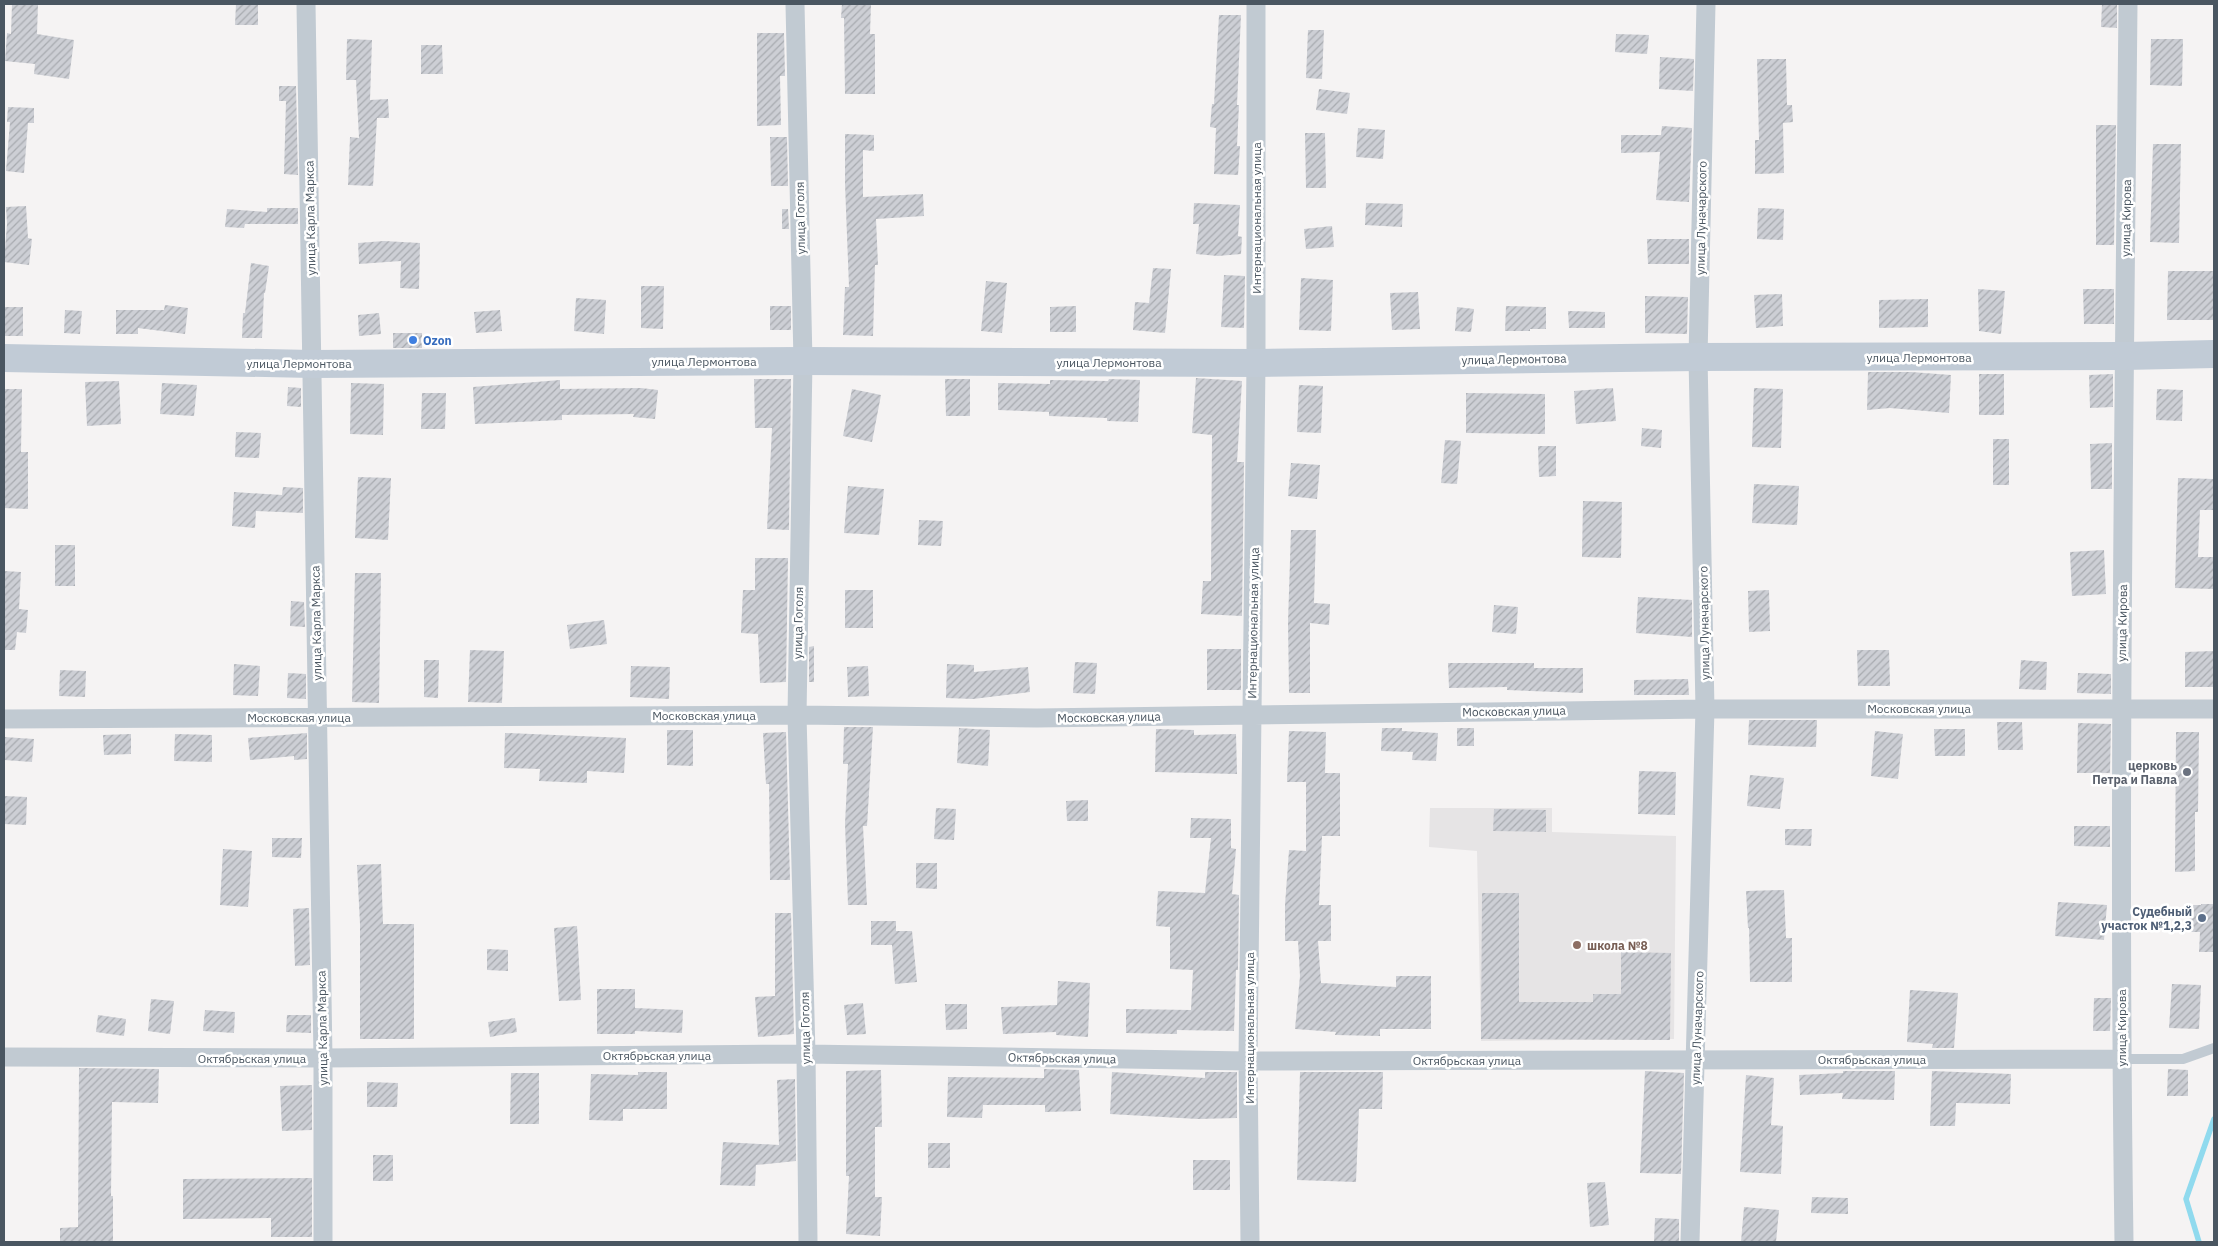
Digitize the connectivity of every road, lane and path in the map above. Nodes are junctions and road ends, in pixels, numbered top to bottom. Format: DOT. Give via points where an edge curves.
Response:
graph roads {
  1 [pos="306,4"];
  2 [pos="795,4"];
  3 [pos="1256,4"];
  4 [pos="1706,4"];
  5 [pos="2128,4"];
  6 [pos="2214,354"];
  7 [pos="2124,356"];
  8 [pos="1698,357"];
  9 [pos="4,358"];
  10 [pos="803,361"];
  11 [pos="1256,363"];
  12 [pos="312,364"];
  13 [pos="2121,707"];
  14 [pos="2214,708"];
  15 [pos="1706,709"];
  16 [pos="1252,714"];
  17 [pos="796,715"];
  18 [pos="318,716"];
  19 [pos="4,719"];
  20 [pos="2214,1048"];
  21 [pos="806,1054"];
  22 [pos="4,1057"];
  23 [pos="323,1058"];
  24 [pos="2121,1059"];
  25 [pos="1696,1060"];
  26 [pos="1248,1061"];
  27 [pos="323,1242"];
  28 [pos="808,1242"];
  29 [pos="1250,1242"];
  30 [pos="1690,1242"];
  31 [pos="2124,1242"];
  1 -- 12 [label="street, улица Карла Маркса"];
  2 -- 10 [label="street, улица Гоголя"];
  3 -- 11 [label="street, Интернациональная улица"];
  4 -- 8 [label="street, улица Луначарского"];
  5 -- 7 [label="street, улица Кирова"];
  6 -- 7 [label="street, улица Лермонтова"];
  7 -- 8 [label="street, улица Лермонтова"];
  7 -- 13 [label="street, улица Кирова"];
  8 -- 11 [label="street, улица Лермонтова"];
  8 -- 15 [label="street, улица Луначарского"];
  9 -- 12 [label="street, улица Лермонтова"];
  10 -- 11 [label="street, улица Лермонтова"];
  10 -- 12 [label="street, улица Лермонтова"];
  10 -- 17 [label="street, улица Гоголя"];
  11 -- 16 [label="street, Интернациональная улица"];
  12 -- 18 [label="street, улица Карла Маркса"];
  13 -- 14 [label="street, Московская улица"];
  13 -- 15 [label="street, Московская улица"];
  13 -- 24 [label="street, улица Кирова"];
  15 -- 16 [label="street, Московская улица"];
  15 -- 25 [label="street, улица Луначарского"];
  16 -- 17 [label="street, Московская улица" via="1037,718"];
  16 -- 26 [label="street, Интернациональная улица"];
  17 -- 18 [label="street, Московская улица"];
  17 -- 21 [label="street, улица Гоголя"];
  18 -- 19 [label="street, Московская улица"];
  18 -- 23 [label="street, улица Карла Маркса"];
  20 -- 24 [label="lane" via="2183,1059"];
  21 -- 23 [label="street, Октябрьская улица"];
  21 -- 26 [label="street, Октябрьская улица"];
  21 -- 28 [label="street, улица Гоголя"];
  22 -- 23 [label="street, Октябрьская улица"];
  23 -- 27 [label="street, улица Карла Маркса"];
  24 -- 25 [label="street, Октябрьская улица"];
  24 -- 31 [label="street, улица Кирова"];
  25 -- 26 [label="street, Октябрьская улица"];
  25 -- 30 [label="street, улица Луначарского"];
  26 -- 29 [label="street, Интернациональная улица"];
}
